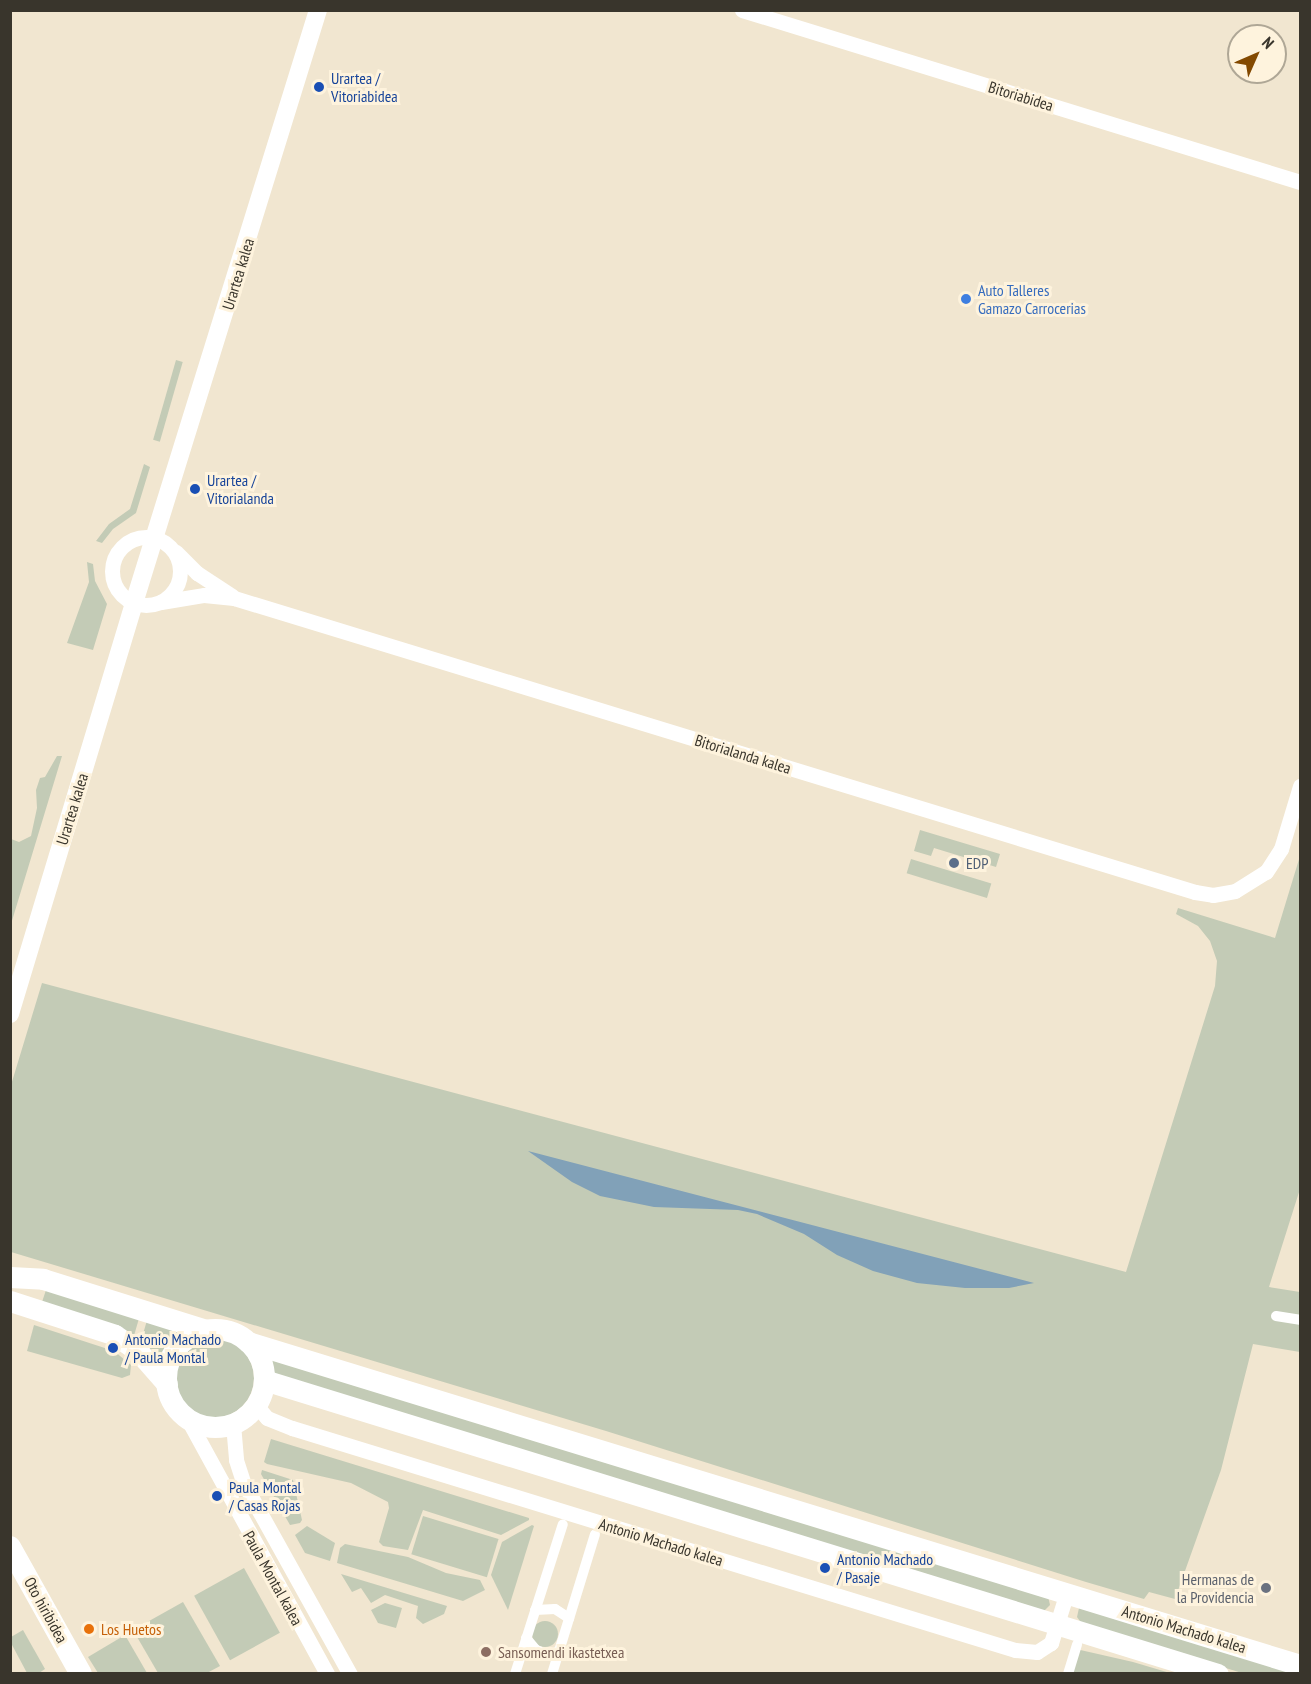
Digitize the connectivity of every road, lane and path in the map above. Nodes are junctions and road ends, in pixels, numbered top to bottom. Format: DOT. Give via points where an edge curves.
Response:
graph roads {
  1 [pos="318,10"];
  2 [pos="742,10"];
  3 [pos="1300,182"];
  4 [pos="154,537"];
  5 [pos="173,549"];
  6 [pos="234,598"];
  7 [pos="161,602"];
  8 [pos="134,603"];
  9 [pos="1300,786"];
  10 [pos="10,1014"];
  11 [pos="10,1269"];
  12 [pos="10,1277"];
  13 [pos="34,1279"];
  14 [pos="10,1301"];
  15 [pos="1276,1316"];
  16 [pos="1300,1320"];
  17 [pos="206,1330"];
  18 [pos="248,1341"];
  19 [pos="264,1380"];
  20 [pos="167,1383"];
  21 [pos="256,1405"];
  22 [pos="187,1418"];
  23 [pos="233,1424"];
  24 [pos="563,1524"];
  25 [pos="595,1534"];
  26 [pos="10,1547"];
  27 [pos="10,1579"];
  28 [pos="1067,1592"];
  29 [pos="535,1610"];
  30 [pos="569,1618"];
  31 [pos="1058,1624"];
  32 [pos="526,1638"];
  33 [pos="1077,1644"];
  34 [pos="559,1651"];
  35 [pos="1300,1665"];
  36 [pos="63,1674"];
  37 [pos="81,1674"];
  38 [pos="327,1674"];
  39 [pos="350,1674"];
  40 [pos="515,1674"];
  41 [pos="552,1674"];
  42 [pos="1068,1674"];
  43 [pos="1218,1674"];
  1 -- 4 [label="street, Urartea kalea"];
  2 -- 3 [label="street, Bitoriabidea"];
  4 -- 5 [label="street"];
  4 -- 8 [label="street, Urartea kalea"];
  4 -- 8 [label="street" via="129,540 112,560 115,586"];
  5 -- 6 [label="street, Bitorialanda kalea" via="197,573"];
  5 -- 7 [label="street" via="180,563 180,579 173,593"];
  6 -- 7 [label="street, Bitorialanda kalea" via="204,595"];
  6 -- 9 [label="street, Bitorialanda kalea" via="1195,892 1224,893 1253,883 1266,872 1281,849"];
  7 -- 8 [label="street"];
  8 -- 10 [label="street, Urartea kalea"];
  11 -- 13 [label="street"];
  12 -- 13 [label="main road"];
  13 -- 17 [label="main road"];
  14 -- 20 [label="main road" via="115,1335 138,1351"];
  15 -- 16 [label="street"];
  17 -- 18 [label="main road" via="228,1331"];
  17 -- 20 [label="main road" via="192,1335 172,1355"];
  18 -- 19 [label="main road" via="260,1359"];
  18 -- 28 [label="main road, Antonio Machado kalea"];
  19 -- 21 [label="main road"];
  19 -- 31 [label="main road, Antonio Machado kalea"];
  20 -- 22 [label="main road" via="173,1403"];
  21 -- 23 [label="main road"];
  21 -- 31 [label="street, Antonio Machado kalea" via="267,1418 292,1428 1015,1650 1045,1650"];
  22 -- 23 [label="main road" via="209,1427"];
  22 -- 38 [label="street, Paula Montal kalea"];
  23 -- 39 [label="street, Paula Montal kalea" via="236,1460 243,1482"];
  24 -- 29 [label="street"];
  25 -- 30 [label="street"];
  26 -- 37 [label="main road, Oto hiribidea"];
  27 -- 36 [label="main road, Oto hiribidea"];
  28 -- 31 [label="street, Antonio Machado kalea"];
  28 -- 35 [label="main road, Antonio Machado kalea"];
  29 -- 30 [label="street" via="555,1610"];
  29 -- 32 [label="street"];
  30 -- 34 [label="street"];
  31 -- 43 [label="main road, Antonio Machado kalea"];
  32 -- 34 [label="street" via="537,1650 550,1655"];
  32 -- 40 [label="street"];
  33 -- 42 [label="street"];
  34 -- 41 [label="street"];
}
